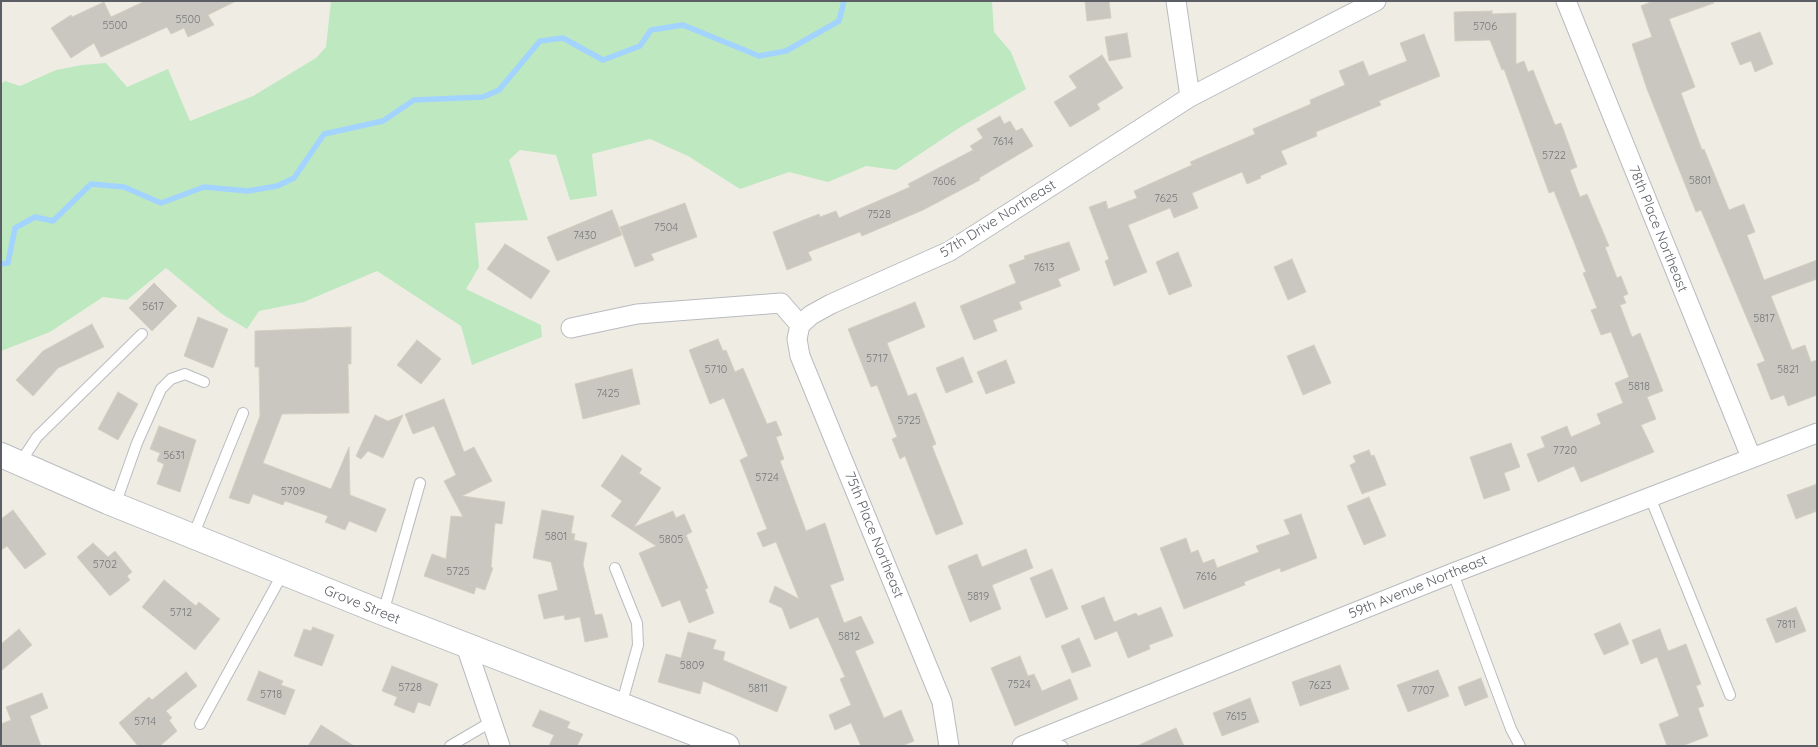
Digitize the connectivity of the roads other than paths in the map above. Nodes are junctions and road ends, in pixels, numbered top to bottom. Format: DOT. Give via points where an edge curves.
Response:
graph roads {
  1 [pos="1176,1"];
  2 [pos="1376,1"];
  3 [pos="1566,1"];
  4 [pos="1190,97"];
  5 [pos="800,325"];
  6 [pos="571,328"];
  7 [pos="142,334"];
  8 [pos="204,382"];
  9 [pos="243,413"];
  10 [pos="1817,433"];
  11 [pos="1751,458"];
  12 [pos="11,459"];
  13 [pos="420,483"];
  14 [pos="1650,497"];
  15 [pos="115,505"];
  16 [pos="193,536"];
  17 [pos="615,568"];
  18 [pos="1453,572"];
  19 [pos="283,573"];
  20 [pos="382,613"];
  21 [pos="466,646"];
  22 [pos="1730,695"];
  23 [pos="621,706"];
  24 [pos="491,722"];
  25 [pos="200,724"];
  26 [pos="1042,737"];
  27 [pos="450,746"];
  28 [pos="500,746"];
  29 [pos="726,746"];
  30 [pos="949,746"];
  31 [pos="1022,746"];
  32 [pos="1062,746"];
  33 [pos="1520,746"];
  1 -- 4 [label="street"];
  2 -- 4 [label="street, 57th Drive Northeast"];
  3 -- 11 [label="street, 78th Place Northeast"];
  4 -- 5 [label="street, 57th Drive Northeast" via="950,251 832,304"];
  5 -- 6 [label="street" via="781,303 636,314"];
  5 -- 30 [label="street, 75th Place Northeast" via="797,339 800,356 942,702"];
  7 -- 12 [label="lane" via="37,438"];
  8 -- 15 [label="lane" via="185,374 171,379 161,389"];
  9 -- 16 [label="lane"];
  10 -- 11 [label="street, 59th Avenue Northeast"];
  11 -- 14 [label="street, 59th Avenue Northeast"];
  12 -- 15 [label="street, Grove Street"];
  13 -- 20 [label="lane"];
  14 -- 18 [label="street, 59th Avenue Northeast"];
  14 -- 22 [label="lane"];
  15 -- 16 [label="street, Grove Street"];
  16 -- 19 [label="street, Grove Street"];
  17 -- 23 [label="lane" via="637,623 638,645"];
  18 -- 26 [label="street, 59th Avenue Northeast"];
  18 -- 33 [label="lane"];
  19 -- 20 [label="street, Grove Street"];
  19 -- 25 [label="lane"];
  20 -- 21 [label="street, Grove Street"];
  21 -- 23 [label="street, Grove Street"];
  21 -- 24 [label="street"];
  23 -- 29 [label="street, Grove Street"];
  24 -- 27 [label="lane"];
  24 -- 28 [label="street"];
  26 -- 31 [label="street, 59th Avenue Northeast"];
  26 -- 32 [label="lane"];
}
